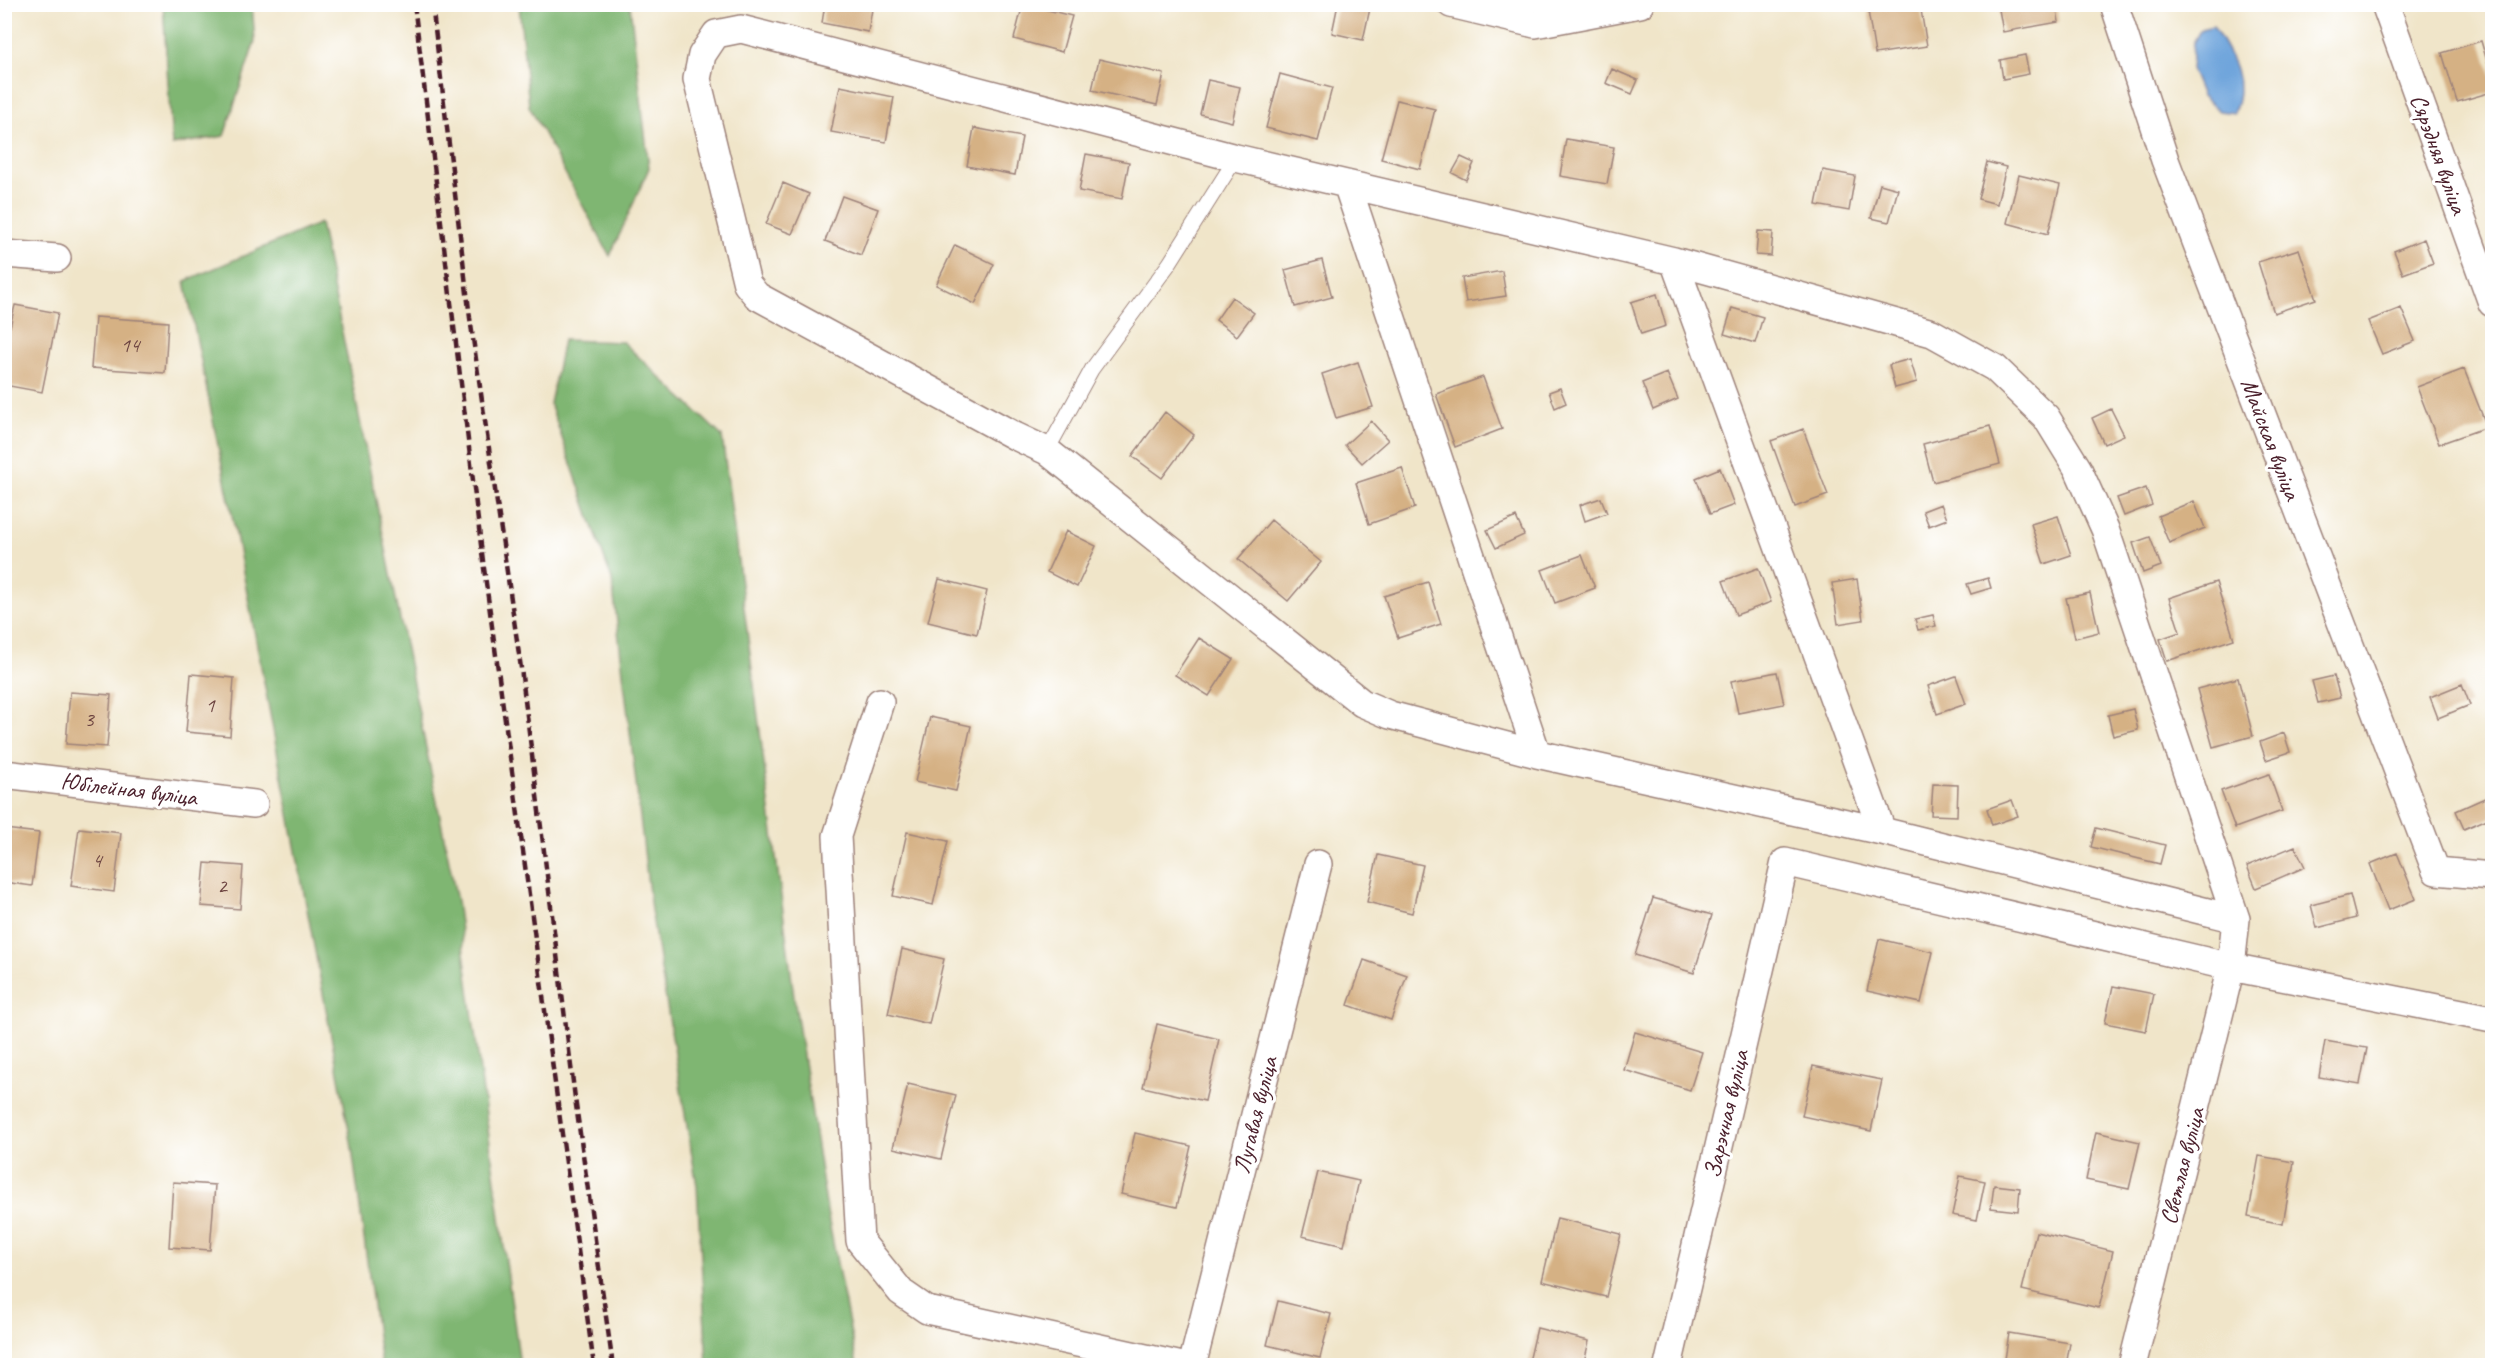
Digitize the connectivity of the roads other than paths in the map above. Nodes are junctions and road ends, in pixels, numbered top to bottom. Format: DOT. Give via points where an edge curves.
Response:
graph roads {
  1 [pos="1451,4"];
  2 [pos="1640,4"];
  3 [pos="2114,4"];
  4 [pos="2385,4"];
  5 [pos="1236,158"];
  6 [pos="1347,184"];
  7 [pos="4,254"];
  8 [pos="57,258"];
  9 [pos="1674,261"];
  10 [pos="2493,303"];
  11 [pos="1047,451"];
  12 [pos="880,702"];
  13 [pos="1537,754"];
  14 [pos="4,774"];
  15 [pos="254,804"];
  16 [pos="1882,831"];
  17 [pos="1318,864"];
  18 [pos="2493,876"];
  19 [pos="2236,919"];
  20 [pos="2231,967"];
  21 [pos="2493,1019"];
  22 [pos="1182,1365"];
  23 [pos="1192,1365"];
  24 [pos="1668,1365"];
  25 [pos="2132,1365"];
  1 -- 2 [label="street" via="1535,24"];
  3 -- 18 [label="street, Майская вуліца" via="2165,160 2436,871"];
  4 -- 10 [label="street, Сярэдняя вуліца"];
  5 -- 6 [label="street"];
  5 -- 11 [label="lane" via="1169,264 1092,369"];
  5 -- 11 [label="street" via="741,29 716,34 702,55 697,79 747,284 757,296"];
  6 -- 9 [label="street"];
  6 -- 13 [label="street"];
  7 -- 8 [label="street"];
  9 -- 16 [label="street"];
  9 -- 19 [label="street" via="1932,333 1995,368 2046,417 2078,468 2105,529"];
  11 -- 13 [label="street" via="1362,703 1390,715"];
  12 -- 22 [label="street" via="837,836 860,1241 900,1292 927,1310"];
  13 -- 16 [label="street"];
  14 -- 15 [label="street, Юбілейная вуліца"];
  16 -- 19 [label="street"];
  17 -- 23 [label="street, Лугавая вуліца"];
  19 -- 20 [label="street, Светлая вуліца"];
  20 -- 21 [label="street"];
  20 -- 24 [label="street, Зарэчная вуліца" via="1785,862"];
  20 -- 25 [label="street, Светлая вуліца"];
}
